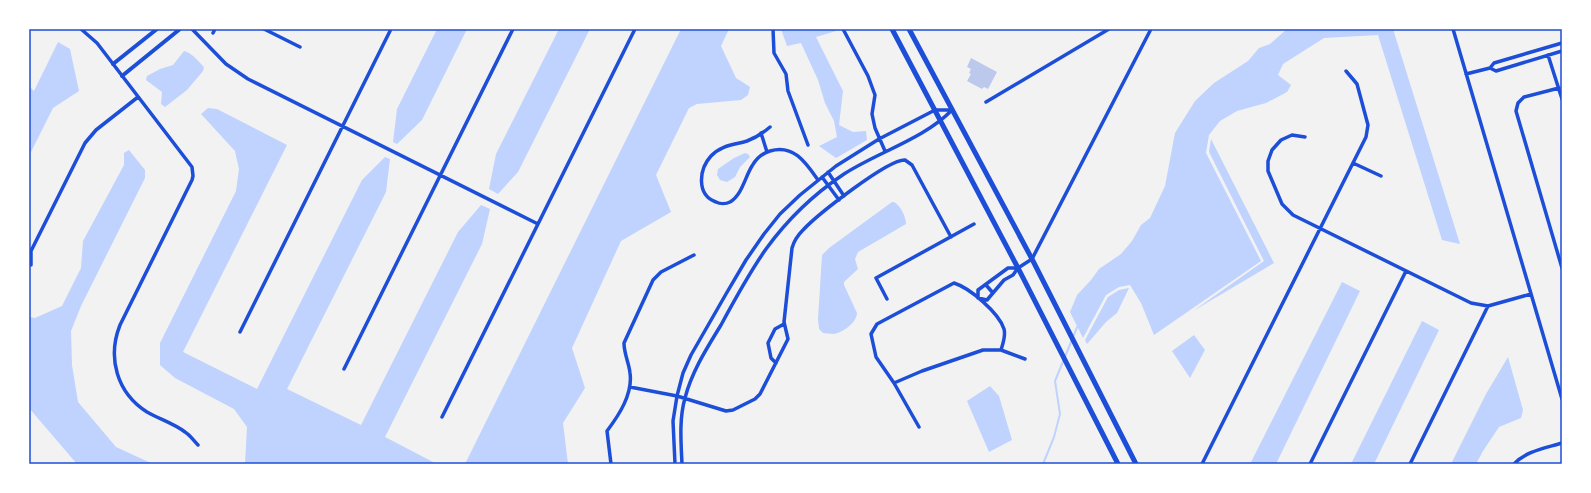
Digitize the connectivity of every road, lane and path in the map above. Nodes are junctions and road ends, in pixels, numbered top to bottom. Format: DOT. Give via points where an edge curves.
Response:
graph roads {
  1 [pos="81,29"];
  2 [pos="157,29"];
  3 [pos="180,29"];
  4 [pos="192,29"];
  5 [pos="264,29"];
  6 [pos="391,29"];
  7 [pos="513,29"];
  8 [pos="635,29"];
  9 [pos="773,29"];
  10 [pos="843,29"];
  11 [pos="892,29"];
  12 [pos="909,29"];
  13 [pos="1109,29"];
  14 [pos="1151,29"];
  15 [pos="1453,29"];
  16 [pos="1562,43"];
  17 [pos="300,47"];
  18 [pos="1562,51"];
  19 [pos="1548,55"];
  20 [pos="113,64"];
  21 [pos="1490,68"];
  22 [pos="1346,71"];
  23 [pos="1466,74"];
  24 [pos="122,76"];
  25 [pos="1559,88"];
  26 [pos="138,97"];
  27 [pos="1562,99"];
  28 [pos="986,102"];
  29 [pos="935,110"];
  30 [pos="952,110"];
  31 [pos="941,122"];
  32 [pos="342,126"];
  33 [pos="770,127"];
  34 [pos="762,133"];
  35 [pos="1305,137"];
  36 [pos="879,139"];
  37 [pos="808,145"];
  38 [pos="885,151"];
  39 [pos="767,152"];
  40 [pos="1354,163"];
  41 [pos="828,172"];
  42 [pos="441,175"];
  43 [pos="1381,176"];
  44 [pos="820,179"];
  45 [pos="834,181"];
  46 [pos="828,186"];
  47 [pos="844,196"];
  48 [pos="839,200"];
  49 [pos="538,224"];
  50 [pos="974,224"];
  51 [pos="1321,229"];
  52 [pos="952,237"];
  53 [pos="694,255"];
  54 [pos="1032,259"];
  55 [pos="31,265"];
  56 [pos="1018,268"];
  57 [pos="1562,268"];
  58 [pos="1406,272"];
  59 [pos="986,285"];
  60 [pos="993,293"];
  61 [pos="1530,294"];
  62 [pos="978,298"];
  63 [pos="887,299"];
  64 [pos="1488,306"];
  65 [pos="784,324"];
  66 [pos="240,332"];
  67 [pos="1001,350"];
  68 [pos="1025,359"];
  69 [pos="776,363"];
  70 [pos="344,369"];
  71 [pos="894,383"];
  72 [pos="630,387"];
  73 [pos="677,396"];
  74 [pos="685,398"];
  75 [pos="1562,399"];
  76 [pos="442,417"];
  77 [pos="919,427"];
  78 [pos="1562,443"];
  79 [pos="198,445"];
  80 [pos="611,464"];
  81 [pos="675,464"];
  82 [pos="682,464"];
  83 [pos="1118,464"];
  84 [pos="1136,464"];
  85 [pos="1202,464"];
  86 [pos="1310,464"];
  87 [pos="1410,464"];
  88 [pos="1514,464"];
  1 -- 20 [label="street" via="97,43"];
  2 -- 20 [label="street"];
  3 -- 24 [label="street"];
  4 -- 32 [label="street" via="226,64 248,79"];
  5 -- 17 [label="street"];
  6 -- 32 [label="street"];
  7 -- 42 [label="street"];
  8 -- 49 [label="street"];
  9 -- 37 [label="street" via="774,52 786,74 788,91"];
  10 -- 36 [label="street" via="875,95 872,114"];
  11 -- 29 [label="main road"];
  12 -- 30 [label="main road"];
  13 -- 28 [label="street"];
  14 -- 54 [label="street"];
  15 -- 23 [label="street"];
  16 -- 21 [label="street" via="1494,63"];
  18 -- 19 [label="street"];
  19 -- 21 [label="street" via="1496,71"];
  19 -- 25 [label="street"];
  20 -- 24 [label="street"];
  21 -- 23 [label="street"];
  22 -- 40 [label="street" via="1357,84 1368,125 1366,137"];
  23 -- 61 [label="street"];
  24 -- 26 [label="street"];
  25 -- 27 [label="street"];
  25 -- 57 [label="street" via="1524,97 1518,103 1516,111"];
  26 -- 55 [label="street" via="96,130 85,143 31,251"];
  26 -- 79 [label="street" via="190,163 194,176 120,325 114,346 116,370 122,386 133,401 185,432"];
  29 -- 30 [label="street"];
  29 -- 31 [label="main road"];
  29 -- 36 [label="street"];
  30 -- 31 [label="street"];
  30 -- 54 [label="main road"];
  31 -- 38 [label="street"];
  31 -- 56 [label="main road"];
  32 -- 42 [label="street"];
  32 -- 66 [label="street"];
  33 -- 34 [label="street"];
  34 -- 39 [label="street"];
  34 -- 39 [label="street" via="750,140 723,147 711,156 702,174 704,193 718,203 730,202 739,192 755,161"];
  35 -- 51 [label="street" via="1292,135 1281,140 1272,150 1268,171 1282,204 1293,215"];
  36 -- 38 [label="street"];
  36 -- 41 [label="street"];
  38 -- 45 [label="street"];
  39 -- 44 [label="street" via="778,150 794,153 804,160"];
  40 -- 43 [label="street"];
  40 -- 51 [label="street"];
  41 -- 44 [label="street"];
  41 -- 45 [label="street"];
  42 -- 49 [label="street"];
  42 -- 70 [label="street"];
  44 -- 46 [label="street"];
  44 -- 73 [label="street" via="780,214 746,260 690,355"];
  45 -- 46 [label="street"];
  45 -- 47 [label="street"];
  46 -- 48 [label="street"];
  46 -- 74 [label="street" via="794,216 759,258 699,363"];
  47 -- 48 [label="street"];
  47 -- 52 [label="street" via="879,171 896,161 905,160 912,165"];
  48 -- 65 [label="street" via="809,224 794,243"];
  49 -- 76 [label="street"];
  50 -- 52 [label="street"];
  51 -- 58 [label="street"];
  51 -- 85 [label="street"];
  52 -- 63 [label="street" via="876,278"];
  53 -- 72 [label="street" via="661,272 653,280 624,343"];
  54 -- 56 [label="street"];
  54 -- 84 [label="main road"];
  56 -- 59 [label="street" via="1008,268"];
  56 -- 60 [label="street"];
  56 -- 83 [label="main road"];
  58 -- 64 [label="street" via="1471,303"];
  58 -- 86 [label="street"];
  59 -- 60 [label="street"];
  59 -- 62 [label="street" via="978,290"];
  60 -- 62 [label="street" via="987,300"];
  61 -- 64 [label="street"];
  61 -- 75 [label="street"];
  62 -- 67 [label="street" via="997,316 1004,328"];
  62 -- 71 [label="street" via="954,283 877,324 871,334 876,357"];
  64 -- 87 [label="street"];
  65 -- 69 [label="street" via="788,339"];
  65 -- 69 [label="street" via="775,330 768,343 771,358"];
  67 -- 68 [label="street"];
  67 -- 71 [label="street" via="983,350"];
  69 -- 74 [label="street" via="758,397 736,409 726,411"];
  71 -- 77 [label="street"];
  72 -- 73 [label="street"];
  72 -- 80 [label="street" via="618,416 607,431"];
  73 -- 74 [label="street"];
  73 -- 81 [label="street" via="673,425"];
  74 -- 82 [label="street" via="681,422"];
  78 -- 88 [label="street" via="1529,454"];
}
